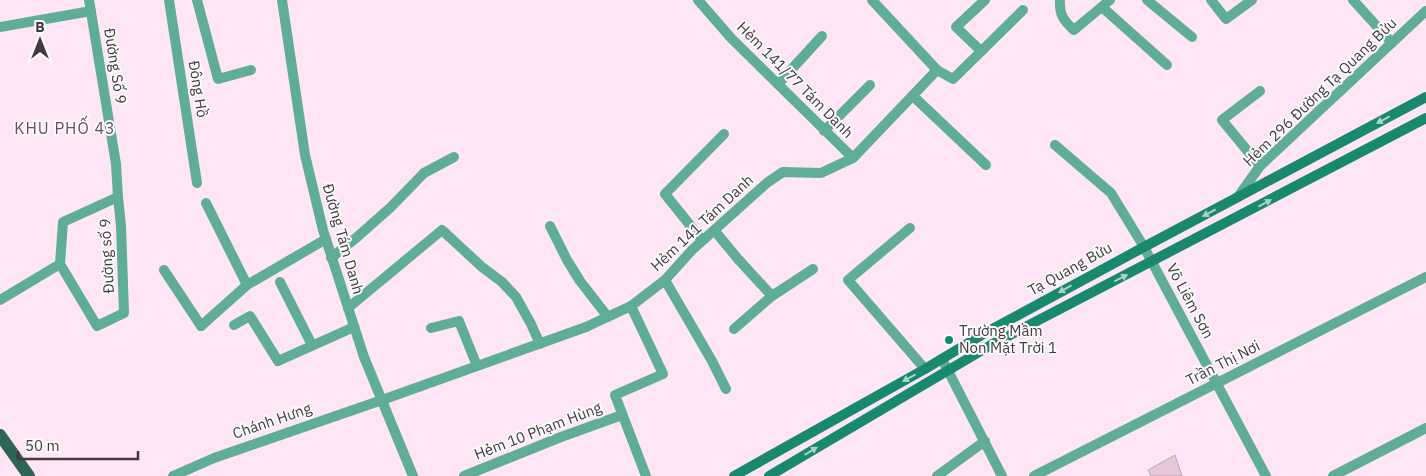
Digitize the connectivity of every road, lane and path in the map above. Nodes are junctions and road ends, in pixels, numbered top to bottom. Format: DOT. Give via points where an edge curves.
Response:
graph roads {
  1 [pos="89,0"];
  2 [pos="169,0"];
  3 [pos="197,0"];
  4 [pos="282,0"];
  5 [pos="698,0"];
  6 [pos="985,0"];
  7 [pos="1060,0"];
  8 [pos="1147,0"];
  9 [pos="1212,0"];
  10 [pos="1252,0"];
  11 [pos="1353,0"];
  12 [pos="878,2"];
  13 [pos="1106,3"];
  14 [pos="1023,10"];
  15 [pos="91,11"];
  16 [pos="1426,11"];
  17 [pos="0,26"];
  18 [pos="822,36"];
  19 [pos="1192,37"];
  20 [pos="1392,43"];
  21 [pos="982,51"];
  22 [pos="1167,65"];
  23 [pos="251,70"];
  24 [pos="937,70"];
  25 [pos="778,84"];
  26 [pos="870,85"];
  27 [pos="1260,91"];
  28 [pos="913,96"];
  29 [pos="1426,97"];
  30 [pos="1426,118"];
  31 [pos="824,131"];
  32 [pos="724,134"];
  33 [pos="1055,145"];
  34 [pos="454,157"];
  35 [pos="852,158"];
  36 [pos="986,165"];
  37 [pos="1260,166"];
  38 [pos="197,183"];
  39 [pos="118,197"];
  40 [pos="1238,197"];
  41 [pos="206,203"];
  42 [pos="550,226"];
  43 [pos="910,228"];
  44 [pos="714,230"];
  45 [pos="326,239"];
  46 [pos="702,240"];
  47 [pos="1144,247"];
  48 [pos="331,258"];
  49 [pos="1152,262"];
  50 [pos="60,264"];
  51 [pos="813,269"];
  52 [pos="164,270"];
  53 [pos="1426,277"];
  54 [pos="666,280"];
  55 [pos="280,282"];
  56 [pos="247,286"];
  57 [pos="772,296"];
  58 [pos="0,300"];
  59 [pos="631,306"];
  60 [pos="348,308"];
  61 [pos="608,317"];
  62 [pos="234,325"];
  63 [pos="354,327"];
  64 [pos="430,328"];
  65 [pos="734,329"];
  66 [pos="540,344"];
  67 [pos="312,345"];
  68 [pos="942,359"];
  69 [pos="477,366"];
  70 [pos="925,369"];
  71 [pos="949,370"];
  72 [pos="1217,383"];
  73 [pos="726,389"];
  74 [pos="382,400"];
  75 [pos="622,415"];
  76 [pos="1426,428"];
  77 [pos="0,435"];
  78 [pos="985,441"];
  79 [pos="177,475"];
  80 [pos="29,476"];
  81 [pos="413,476"];
  82 [pos="464,476"];
  83 [pos="646,476"];
  84 [pos="734,476"];
  85 [pos="769,476"];
  86 [pos="937,476"];
  87 [pos="1002,476"];
  88 [pos="1034,476"];
  89 [pos="1266,476"];
  90 [pos="1333,476"];
  1 -- 15 [label="street, Đường Số 9"];
  2 -- 38 [label="street, Đông Hồ"];
  3 -- 23 [label="street" via="218,79"];
  4 -- 45 [label="street, Đường Tám Danh" via="305,155"];
  5 -- 25 [label="street, Hẻm 141/77 Tám Danh"];
  6 -- 21 [label="street" via="956,27"];
  7 -- 13 [label="street" via="1063,20 1070,32"];
  8 -- 19 [label="street"];
  9 -- 10 [label="street" via="1226,19"];
  11 -- 20 [label="street"];
  12 -- 24 [label="street"];
  13 -- 22 [label="street"];
  14 -- 21 [label="street"];
  15 -- 17 [label="street"];
  15 -- 39 [label="street, Đường Số 9" via="116,164"];
  16 -- 20 [label="street, Hẻm 296 Đường Tạ Quang Bửu"];
  18 -- 25 [label="street"];
  20 -- 37 [label="street, Hẻm 296 Đường Tạ Quang Bửu"];
  21 -- 24 [label="street" via="953,79"];
  24 -- 28 [label="street, Hẻm 141 Tám Danh"];
  25 -- 31 [label="street, Hẻm 141/77 Tám Danh"];
  26 -- 31 [label="street"];
  27 -- 37 [label="street" via="1222,120"];
  28 -- 35 [label="street, Hẻm 141 Tám Danh"];
  28 -- 36 [label="street"];
  29 -- 40 [label="main road, Tạ Quang Bửu, one-way"];
  49 -- 30 [label="main road, Tạ Quang Bửu, one-way"];
  31 -- 35 [label="street, Hẻm 141/77 Tám Danh"];
  32 -- 46 [label="street" via="665,194"];
  33 -- 47 [label="street, Võ Liêm Sơn" via="1111,193"];
  34 -- 48 [label="street" via="424,173 391,207"];
  35 -- 44 [label="street, Hẻm 141 Tám Danh" via="821,173 783,172"];
  37 -- 40 [label="street, Hẻm 296 Đường Tạ Quang Bửu"];
  39 -- 50 [label="street" via="63,222"];
  39 -- 50 [label="street, Đường số 9" via="124,313 97,326"];
  40 -- 47 [label="main road, Tạ Quang Bửu, one-way"];
  41 -- 56 [label="street"];
  42 -- 61 [label="street" via="580,281"];
  43 -- 70 [label="street" via="848,280"];
  44 -- 46 [label="street, Hẻm 141 Tám Danh"];
  44 -- 57 [label="street"];
  45 -- 48 [label="street, Đường Tám Danh"];
  45 -- 56 [label="street"];
  46 -- 54 [label="street, Hẻm 141 Tám Danh"];
  47 -- 49 [label="street, Võ Liêm Sơn"];
  47 -- 68 [label="main road, Tạ Quang Bửu, one-way"];
  48 -- 60 [label="street, Đường Tám Danh"];
  71 -- 49 [label="main road, Tạ Quang Bửu, one-way"];
  49 -- 72 [label="street, Võ Liêm Sơn"];
  50 -- 58 [label="street"];
  51 -- 57 [label="street"];
  52 -- 56 [label="street" via="201,326"];
  53 -- 72 [label="street, Trần Thị Nơi"];
  54 -- 59 [label="street, Hẻm 141 Tám Danh"];
  54 -- 73 [label="street"];
  55 -- 67 [label="street"];
  57 -- 65 [label="street"];
  59 -- 61 [label="street, Hẻm 141 Tám Danh"];
  59 -- 75 [label="street" via="663,374 615,395"];
  60 -- 63 [label="street, Đường Tám Danh"];
  60 -- 66 [label="street" via="442,230 516,297"];
  61 -- 66 [label="street, Hẻm 141 Tám Danh"];
  62 -- 67 [label="street" via="250,316 278,361"];
  63 -- 67 [label="street"];
  63 -- 74 [label="street, Đường Tám Danh"];
  64 -- 69 [label="street" via="459,321"];
  66 -- 69 [label="street, Hẻm 141 Tám Danh"];
  68 -- 70 [label="main road, Tạ Quang Bửu"];
  68 -- 71 [label="street"];
  69 -- 74 [label="street, Hẻm 141 Tám Danh"];
  70 -- 84 [label="main road, Tạ Quang Bửu, one-way"];
  71 -- 78 [label="street"];
  85 -- 71 [label="main road, Tạ Quang Bửu, one-way"];
  72 -- 88 [label="street, Trần Thị Nơi"];
  72 -- 89 [label="street, Võ Liêm Sơn"];
  74 -- 79 [label="street, Chánh Hưng" via="214,458"];
  74 -- 81 [label="street, Đường Tám Danh"];
  75 -- 82 [label="street, Hẻm 10 Phạm Hùng"];
  75 -- 83 [label="street"];
  76 -- 90 [label="street"];
  77 -- 80 [label="main road"];
  78 -- 86 [label="street"];
  78 -- 87 [label="street"];
}
